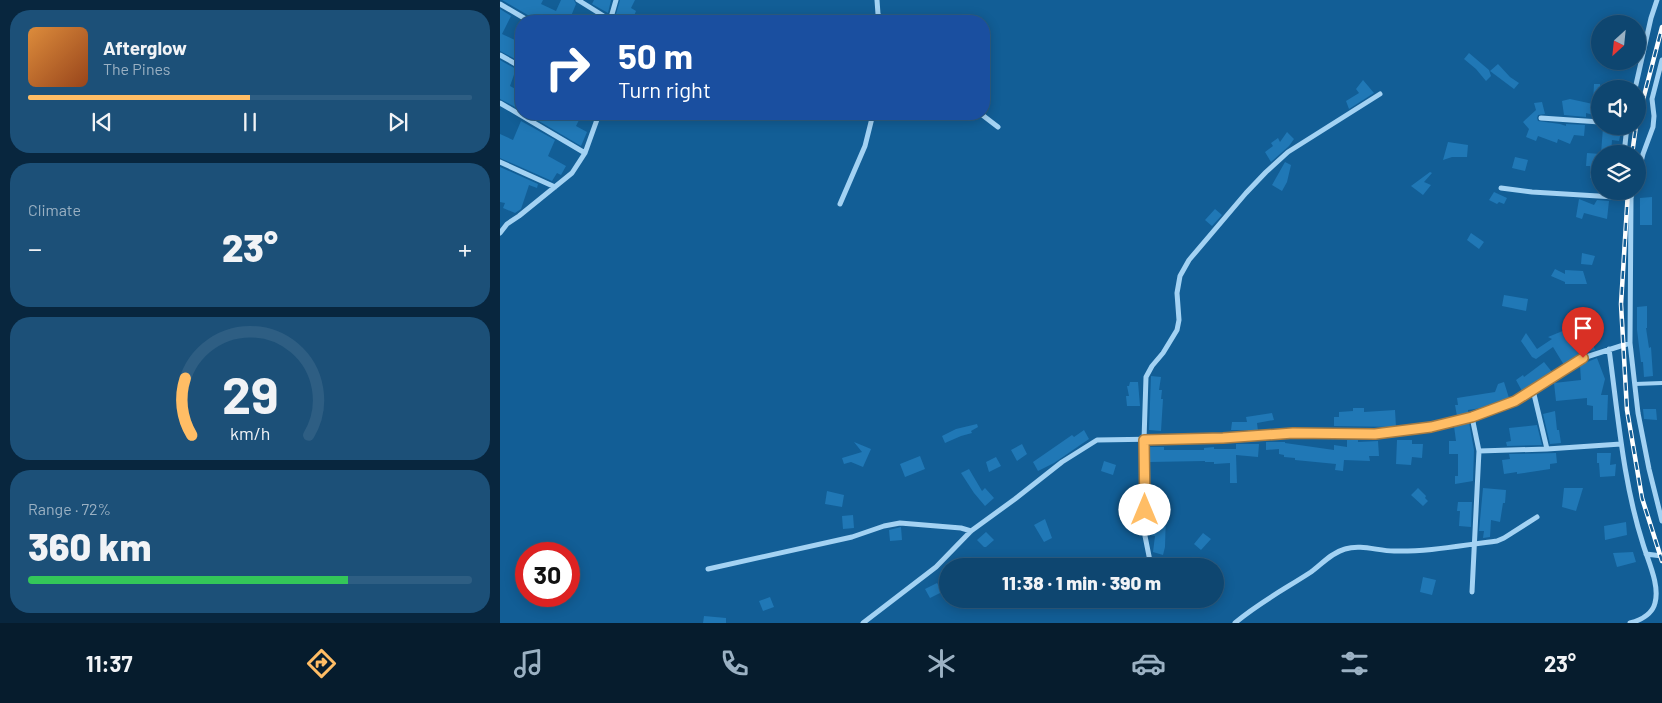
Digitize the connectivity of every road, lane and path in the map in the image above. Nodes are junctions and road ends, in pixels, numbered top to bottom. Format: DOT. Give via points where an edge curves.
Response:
graph roads {
  1 [pos="578,0"];
  2 [pos="616,0"];
  3 [pos="877,0"];
  4 [pos="1657,0"];
  5 [pos="500,4"];
  6 [pos="519,15"];
  7 [pos="601,15"];
  8 [pos="612,15"];
  9 [pos="879,15"];
  10 [pos="500,55"];
  11 [pos="1662,60"];
  12 [pos="515,64"];
  13 [pos="1637,80"];
  14 [pos="1380,94"];
  15 [pos="500,103"];
  16 [pos="515,112"];
  17 [pos="1541,118"];
  18 [pos="529,120"];
  19 [pos="597,120"];
  20 [pos="872,120"];
  21 [pos="988,120"];
  22 [pos="1591,121"];
  23 [pos="998,127"];
  24 [pos="1646,145"];
  25 [pos="585,153"];
  26 [pos="500,162"];
  27 [pos="554,187"];
  28 [pos="1501,188"];
  29 [pos="1591,196"];
  30 [pos="1631,200"];
  31 [pos="840,204"];
  32 [pos="500,221"];
  33 [pos="507,224"];
  34 [pos="500,233"];
  35 [pos="1630,343"];
  36 [pos="1609,349"];
  37 [pos="1662,383"];
  38 [pos="1635,384"];
  39 [pos="1533,390"];
  40 [pos="1472,417"];
  41 [pos="1144,440"];
  42 [pos="1621,444"];
  43 [pos="1548,449"];
  44 [pos="1479,451"];
  45 [pos="1537,517"];
  46 [pos="1662,521"];
  47 [pos="971,531"];
  48 [pos="1475,544"];
  49 [pos="1646,554"];
  50 [pos="1662,556"];
  51 [pos="1149,558"];
  52 [pos="708,569"];
  53 [pos="1472,592"];
  54 [pos="863,623"];
  55 [pos="1235,623"];
  56 [pos="1630,623"];
  1 -- 7 [label="street"];
  2 -- 8 [label="street"];
  3 -- 9 [label="street"];
  4 -- 13 [label="street"];
  5 -- 6 [label="street"];
  10 -- 12 [label="street"];
  11 -- 24 [label="street" via="1652,99 1653,127"];
  14 -- 41 [label="street" via="1288,152 1246,193 1189,260 1180,276 1176,330 1146,376"];
  15 -- 16 [label="street"];
  17 -- 22 [label="street"];
  18 -- 25 [label="street"];
  19 -- 25 [label="street"];
  20 -- 31 [label="street" via="865,146"];
  21 -- 23 [label="street"];
  25 -- 27 [label="street" via="572,174"];
  26 -- 27 [label="street"];
  27 -- 33 [label="street"];
  28 -- 29 [label="street"];
  30 -- 35 [label="street"];
  32 -- 33 [label="street"];
  33 -- 34 [label="street"];
  35 -- 36 [label="street"];
  35 -- 38 [label="street"];
  36 -- 39 [label="street" via="1583,358"];
  36 -- 42 [label="street"];
  37 -- 38 [label="lane"];
  38 -- 46 [label="street" via="1640,423"];
  39 -- 40 [label="street" via="1515,401"];
  39 -- 43 [label="street"];
  40 -- 41 [label="street" via="1431,427 1375,434 1293,433"];
  40 -- 44 [label="street"];
  41 -- 47 [label="street" via="1097,440 1062,462"];
  41 -- 51 [label="street" via="1145,536"];
  42 -- 43 [label="street"];
  42 -- 49 [label="street" via="1635,520"];
  43 -- 44 [label="street"];
  44 -- 48 [label="street"];
  45 -- 48 [label="street" via="1497,542"];
  47 -- 52 [label="street" via="900,523"];
  47 -- 54 [label="street" via="936,568"];
  48 -- 53 [label="street"];
  48 -- 55 [label="street" via="1393,551 1358,547 1345,549 1251,609"];
  49 -- 50 [label="street"];
  49 -- 56 [label="street" via="1655,586 1655,605 1641,620"];
}
